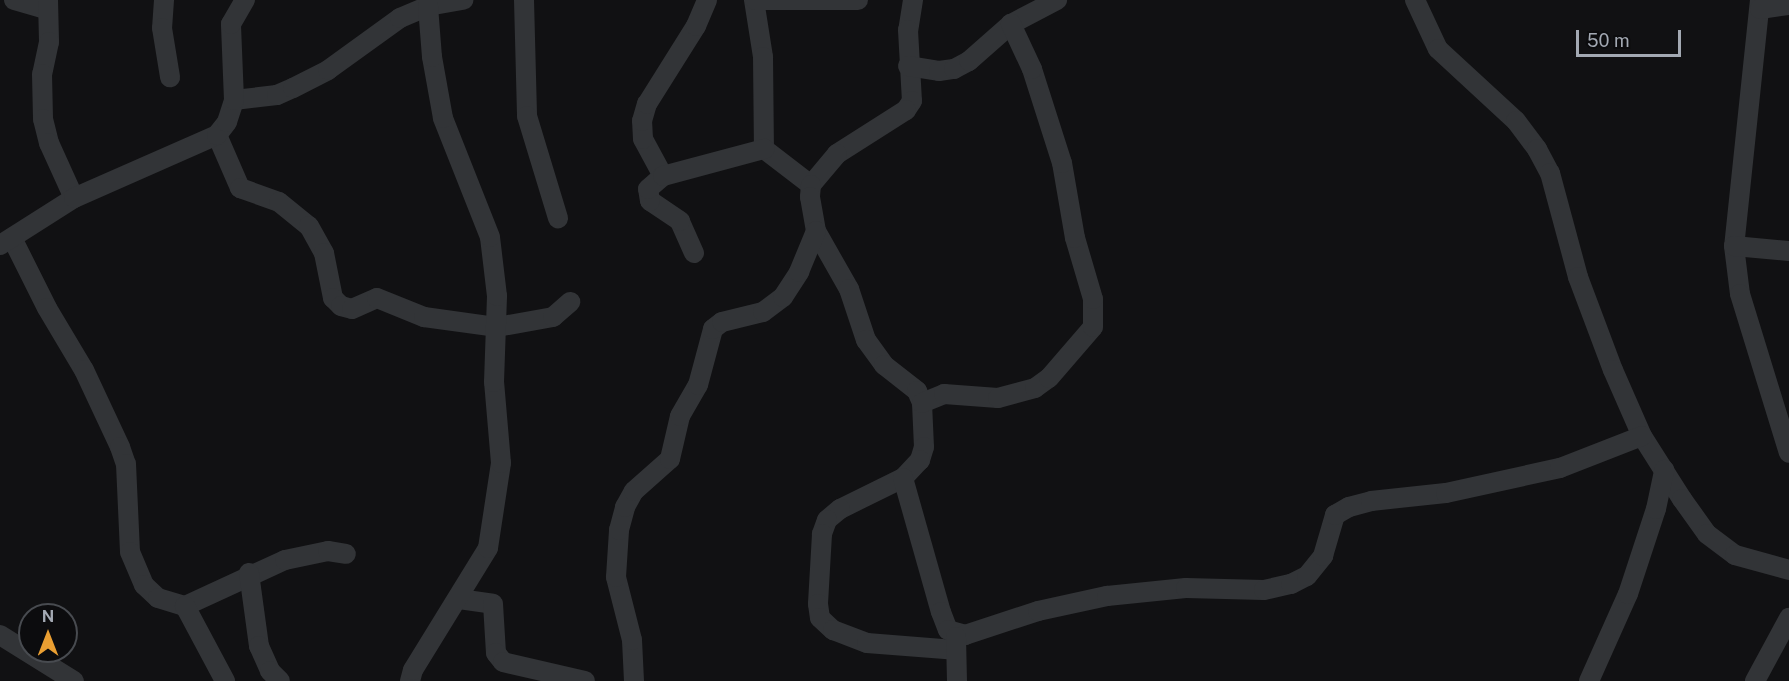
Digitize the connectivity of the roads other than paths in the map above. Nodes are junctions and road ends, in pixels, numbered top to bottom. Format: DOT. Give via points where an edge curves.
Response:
graph roads {
  1 [pos="14,0"];
  2 [pos="164,0"];
  3 [pos="245,0"];
  4 [pos="463,0"];
  5 [pos="524,0"];
  6 [pos="707,0"];
  7 [pos="754,0"];
  8 [pos="858,0"];
  9 [pos="913,0"];
  10 [pos="1058,0"];
  11 [pos="1414,0"];
  12 [pos="1760,4"];
  13 [pos="48,5"];
  14 [pos="1789,5"];
  15 [pos="428,6"];
  16 [pos="1011,24"];
  17 [pos="908,66"];
  18 [pos="170,77"];
  19 [pos="234,100"];
  20 [pos="217,135"];
  21 [pos="764,149"];
  22 [pos="663,176"];
  23 [pos="810,185"];
  24 [pos="74,198"];
  25 [pos="558,218"];
  26 [pos="816,231"];
  27 [pos="6,241"];
  28 [pos="1734,246"];
  29 [pos="1789,251"];
  30 [pos="694,253"];
  31 [pos="570,302"];
  32 [pos="497,327"];
  33 [pos="922,403"];
  34 [pos="1642,436"];
  35 [pos="1789,453"];
  36 [pos="1664,470"];
  37 [pos="903,478"];
  38 [pos="346,554"];
  39 [pos="1789,570"];
  40 [pos="249,573"];
  41 [pos="459,598"];
  42 [pos="185,606"];
  43 [pos="1789,618"];
  44 [pos="0,635"];
  45 [pos="956,642"];
  46 [pos="535,675"];
  47 [pos="74,681"];
  48 [pos="225,681"];
  49 [pos="280,681"];
  50 [pos="410,681"];
  51 [pos="585,681"];
  52 [pos="634,681"];
  53 [pos="957,681"];
  54 [pos="1589,681"];
  55 [pos="1755,681"];
  1 -- 13 [label="street"];
  2 -- 18 [label="street" via="162,28"];
  3 -- 19 [label="street" via="231,24"];
  4 -- 15 [label="street"];
  5 -- 25 [label="street" via="526,116"];
  6 -- 22 [label="street" via="696,26 647,104 642,121 643,139"];
  7 -- 8 [label="street"];
  7 -- 21 [label="street" via="763,57"];
  9 -- 17 [label="street"];
  10 -- 16 [label="street"];
  11 -- 34 [label="street" via="1438,49 1516,121 1545,165 1590,311"];
  12 -- 14 [label="street"];
  12 -- 28 [label="street"];
  13 -- 24 [label="street" via="43,119"];
  15 -- 19 [label="street" via="399,18 328,70 292,88"];
  15 -- 32 [label="street" via="443,118 490,237"];
  16 -- 17 [label="street" via="969,61 954,69"];
  16 -- 33 [label="street" via="1032,69 1062,163 1080,260 1093,299 1093,327 1049,378 1035,388 998,398 944,394"];
  17 -- 23 [label="street" via="912,101 906,110 837,154"];
  19 -- 20 [label="street" via="227,122"];
  20 -- 24 [label="street"];
  20 -- 32 [label="street" via="240,188 279,202 309,226 324,253 333,298 341,306 352,309 377,298 424,317"];
  21 -- 22 [label="street"];
  21 -- 23 [label="street"];
  22 -- 30 [label="street" via="647,194 650,201 680,221"];
  23 -- 26 [label="street"];
  24 -- 27 [label="street"];
  26 -- 33 [label="street" via="849,289 866,340 884,365 917,391"];
  26 -- 52 [label="street" via="799,272 783,297 763,312 722,322 713,329 698,384 680,416 670,459 634,491 625,507 619,530 616,577 632,640"];
  27 -- 42 [label="street" via="80,360 120,447 127,474 130,552 144,585 158,598"];
  28 -- 29 [label="street"];
  28 -- 35 [label="street" via="1740,294"];
  31 -- 32 [label="street" via="553,317"];
  32 -- 41 [label="street" via="494,382 501,464 494,527 488,548"];
  33 -- 37 [label="street" via="924,447 920,460"];
  34 -- 36 [label="street"];
  34 -- 45 [label="street" via="1560,468 1446,493 1349,507 1335,515 1323,556 1307,576 1291,584 1264,590 1186,588 1107,596"];
  36 -- 39 [label="street" via="1707,534 1735,555"];
  36 -- 54 [label="street" via="1656,509 1628,594"];
  37 -- 45 [label="street" via="941,612"];
  37 -- 45 [label="street" via="840,509 827,520 822,534 820,618 833,630 867,643"];
  38 -- 40 [label="street" via="308,554"];
  40 -- 42 [label="street"];
  40 -- 49 [label="street" via="259,646 270,671"];
  41 -- 46 [label="street" via="493,604 498,658"];
  41 -- 50 [label="street" via="413,670"];
  42 -- 48 [label="street"];
  43 -- 55 [label="street"];
  44 -- 47 [label="street"];
  45 -- 53 [label="street"];
  46 -- 51 [label="street"];
}
